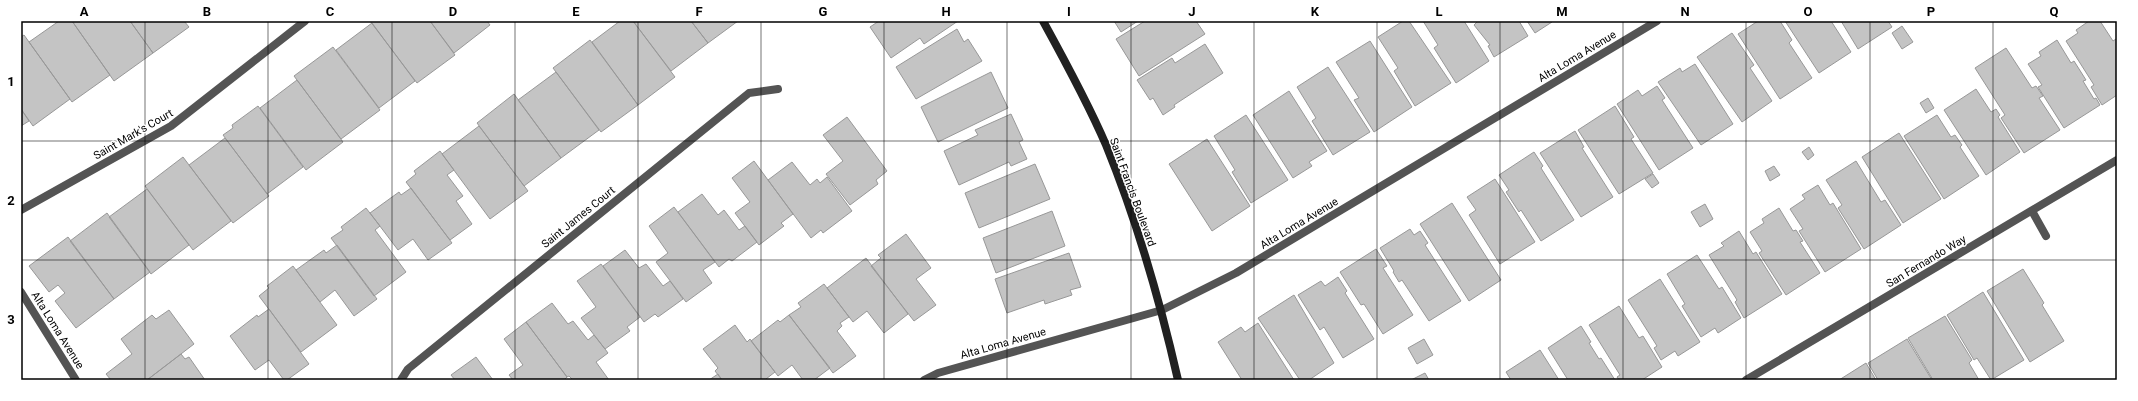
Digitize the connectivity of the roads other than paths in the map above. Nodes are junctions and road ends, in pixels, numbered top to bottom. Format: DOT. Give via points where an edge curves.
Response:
graph roads {
  1 [pos="306,21"];
  2 [pos="1043,21"];
  3 [pos="1657,21"];
  4 [pos="778,89"];
  5 [pos="2117,160"];
  6 [pos="21,210"];
  7 [pos="2032,211"];
  8 [pos="2046,236"];
  9 [pos="21,292"];
  10 [pos="1162,310"];
  11 [pos="76,380"];
  12 [pos="402,380"];
  13 [pos="924,380"];
  14 [pos="1178,380"];
  15 [pos="1746,380"];
  1 -- 6 [label="street, Saint Mark's Court" via="171,126"];
  2 -- 10 [label="street, Saint Francis Boulevard" via="1106,145 1136,227"];
  3 -- 10 [label="street, Alta Loma Avenue" via="1236,273"];
  4 -- 12 [label="street, Saint James Court" via="749,93 408,369"];
  5 -- 7 [label="street, San Fernando Way"];
  7 -- 8 [label="street"];
  7 -- 15 [label="street, San Fernando Way"];
  9 -- 11 [label="street, Alta Loma Avenue"];
  10 -- 13 [label="street, Alta Loma Avenue" via="938,373"];
  10 -- 14 [label="street, Saint Francis Boulevard"];
}
